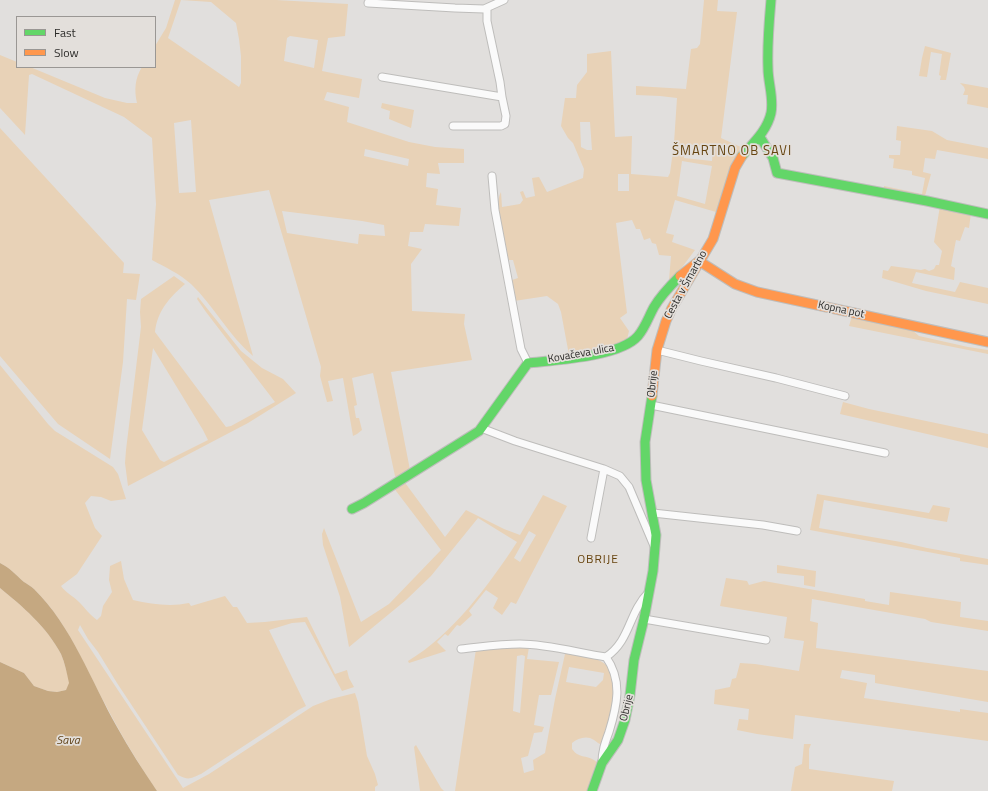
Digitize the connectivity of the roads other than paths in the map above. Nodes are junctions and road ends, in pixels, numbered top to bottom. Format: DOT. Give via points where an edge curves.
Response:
graph roads {
  1 [pos="504,0"];
  2 [pos="765,0"];
  3 [pos="771,0"];
  4 [pos="368,4"];
  5 [pos="487,8"];
  6 [pos="769,20"];
  7 [pos="382,77"];
  8 [pos="502,97"];
  9 [pos="454,126"];
  10 [pos="760,137"];
  11 [pos="492,176"];
  12 [pos="988,214"];
  13 [pos="700,261"];
  14 [pos="988,342"];
  15 [pos="657,350"];
  16 [pos="528,363"];
  17 [pos="845,396"];
  18 [pos="651,405"];
  19 [pos="481,428"];
  20 [pos="885,453"];
  21 [pos="604,469"];
  22 [pos="352,509"];
  23 [pos="653,513"];
  24 [pos="797,531"];
  25 [pos="590,538"];
  26 [pos="654,546"];
  27 [pos="650,591"];
  28 [pos="644,619"];
  29 [pos="766,640"];
  30 [pos="461,649"];
  31 [pos="606,657"];
  32 [pos="602,763"];
  33 [pos="592,791"];
  1 -- 5 [label="street"];
  2 -- 6 [label="street"];
  3 -- 6 [label="street, Cesta v Šmartno"];
  4 -- 5 [label="street"];
  5 -- 8 [label="street" via="487,21"];
  6 -- 10 [label="street, Cesta v Šmartno" via="767,50 772,93 771,114"];
  7 -- 8 [label="street"];
  8 -- 9 [label="street" via="505,124"];
  10 -- 12 [label="street" via="773,158 777,173"];
  10 -- 13 [label="street, Cesta v Šmartno" via="742,155 735,168 713,239"];
  11 -- 16 [label="street" via="495,210 520,349"];
  13 -- 14 [label="street, Kopna pot" via="735,284 757,292"];
  13 -- 15 [label="street, Cesta v Šmartno" via="672,308"];
  13 -- 16 [label="street, Kovačeva ulica" via="679,277 657,301 633,340 616,350"];
  15 -- 17 [label="street"];
  15 -- 18 [label="street, Obrije"];
  16 -- 19 [label="street"];
  18 -- 20 [label="street"];
  18 -- 23 [label="street, Obrije" via="644,442 646,480"];
  19 -- 21 [label="street"];
  19 -- 22 [label="street" via="364,504"];
  21 -- 25 [label="street"];
  21 -- 26 [label="street" via="620,476 629,487"];
  23 -- 24 [label="street"];
  23 -- 26 [label="street, Obrije" via="656,535"];
  26 -- 27 [label="street, Obrije"];
  27 -- 28 [label="street, Obrije"];
  27 -- 31 [label="street" via="641,600 622,640"];
  28 -- 29 [label="street"];
  28 -- 32 [label="street, Obrije" via="634,660 625,720 618,740"];
  30 -- 31 [label="street" via="521,644"];
  31 -- 32 [label="street" via="614,672 618,691 603,747"];
  32 -- 33 [label="street, Obrije"];
}
